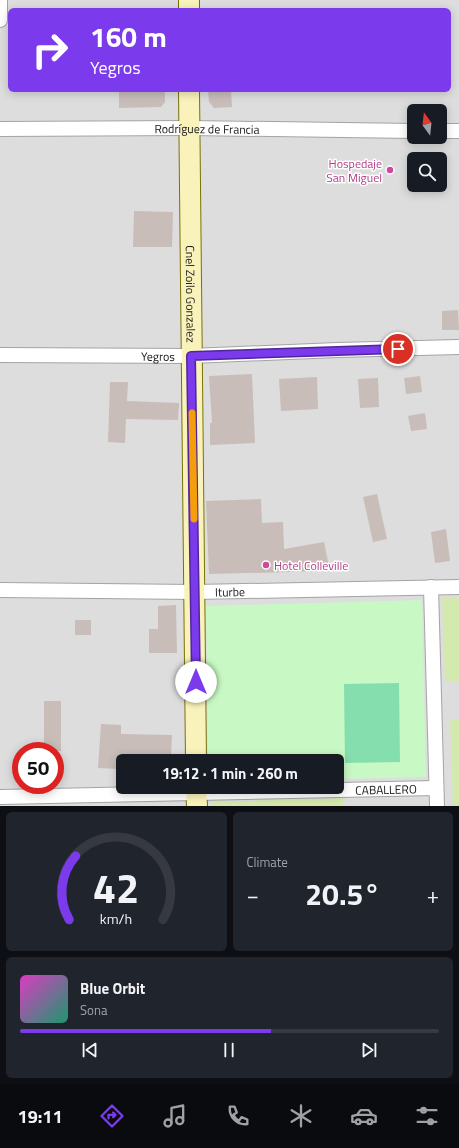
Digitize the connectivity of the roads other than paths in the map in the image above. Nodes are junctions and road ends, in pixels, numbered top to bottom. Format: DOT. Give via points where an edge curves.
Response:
graph roads {
  1 [pos="0,0"];
  2 [pos="0,20"];
  3 [pos="189,92"];
  4 [pos="188,128"];
  5 [pos="0,129"];
  6 [pos="407,131"];
  7 [pos="447,131"];
  8 [pos="459,131"];
  9 [pos="459,347"];
  10 [pos="0,355"];
  11 [pos="191,356"];
  12 [pos="431,587"];
  13 [pos="459,587"];
  14 [pos="0,590"];
  15 [pos="195,592"];
  16 [pos="196,754"];
  17 [pos="436,788"];
  18 [pos="196,795"];
  19 [pos="0,797"];
  20 [pos="437,806"];
  1 -- 2 [label="street"];
  3 -- 4 [label="main road, Cnel Zoilo Gonzalez"];
  4 -- 5 [label="street, Rodríguez de Francia"];
  4 -- 6 [label="street, Rodríguez de Francia"];
  4 -- 11 [label="main road, Cnel Zoilo Gonzalez"];
  7 -- 8 [label="street"];
  9 -- 11 [label="street, Yegros"];
  10 -- 11 [label="street, Yegros"];
  11 -- 15 [label="main road, Cnel Zoilo Gonzalez"];
  12 -- 13 [label="street, Iturbe"];
  12 -- 15 [label="street, Iturbe"];
  12 -- 17 [label="street"];
  14 -- 15 [label="street, Iturbe"];
  15 -- 16 [label="main road, Cnel Zoilo Gonzalez"];
  17 -- 18 [label="street, CABALLERO"];
  17 -- 20 [label="street"];
  18 -- 19 [label="street, CABALLERO"];
}
